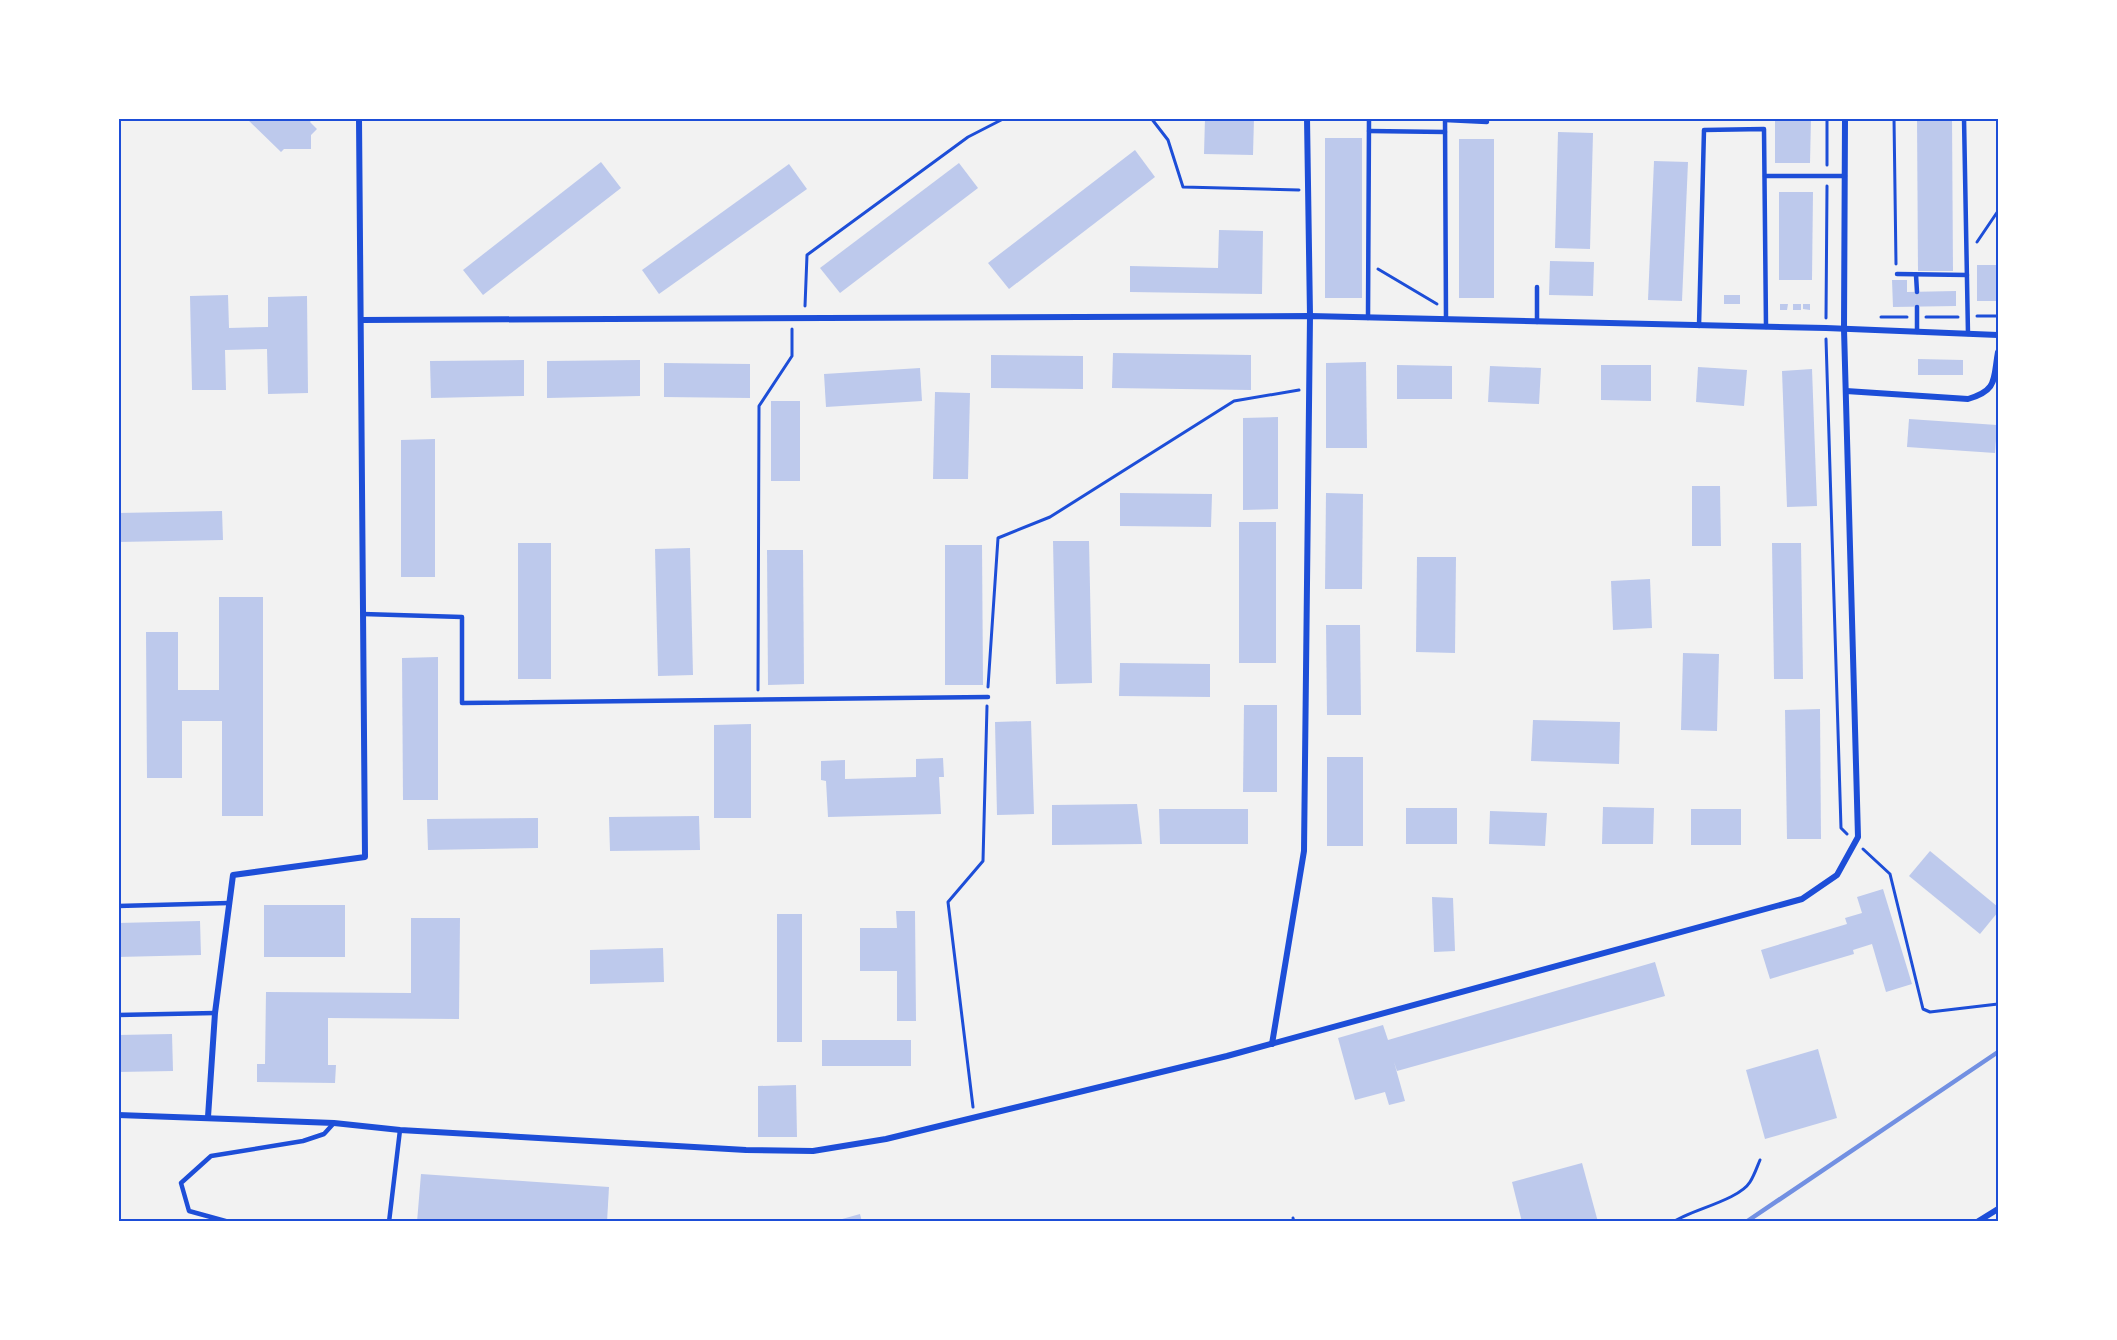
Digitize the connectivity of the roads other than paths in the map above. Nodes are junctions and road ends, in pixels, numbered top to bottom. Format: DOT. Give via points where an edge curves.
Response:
graph roads {
  1 [pos="359,118"];
  2 [pos="1307,118"];
  3 [pos="1369,118"];
  4 [pos="1845,118"];
  5 [pos="1965,118"];
  6 [pos="1445,119"];
  7 [pos="1487,122"];
  8 [pos="1369,131"];
  9 [pos="1445,132"];
  10 [pos="1765,176"];
  11 [pos="1845,176"];
  12 [pos="1897,274"];
  13 [pos="1916,275"];
  14 [pos="1967,275"];
  15 [pos="1537,287"];
  16 [pos="1917,292"];
  17 [pos="1917,307"];
  18 [pos="1310,316"];
  19 [pos="1368,318"];
  20 [pos="1446,319"];
  21 [pos="361,320"];
  22 [pos="1537,322"];
  23 [pos="1699,326"];
  24 [pos="1766,327"];
  25 [pos="1844,329"];
  26 [pos="1917,332"];
  27 [pos="1968,334"];
  28 [pos="1998,335"];
  29 [pos="1998,352"];
  30 [pos="1846,391"];
  31 [pos="363,614"];
  32 [pos="988,697"];
  33 [pos="229,903"];
  34 [pos="118,906"];
  35 [pos="215,1013"];
  36 [pos="118,1015"];
  37 [pos="1272,1044"];
  38 [pos="118,1115"];
  39 [pos="208,1117"];
  40 [pos="334,1123"];
  41 [pos="400,1130"];
  42 [pos="1998,1209"];
  43 [pos="229,1221"];
  44 [pos="389,1221"];
  45 [pos="1977,1221"];
  1 -- 21 [label="street"];
  2 -- 18 [label="street"];
  3 -- 8 [label="lane"];
  4 -- 11 [label="street"];
  5 -- 14 [label="lane"];
  6 -- 7 [label="lane"];
  6 -- 9 [label="lane"];
  8 -- 9 [label="lane"];
  8 -- 19 [label="lane"];
  9 -- 20 [label="lane"];
  10 -- 11 [label="lane"];
  10 -- 23 [label="lane" via="1764,129 1704,130"];
  10 -- 24 [label="lane"];
  11 -- 25 [label="street"];
  12 -- 13 [label="lane"];
  13 -- 14 [label="lane"];
  13 -- 16 [label="lane"];
  14 -- 27 [label="lane"];
  15 -- 22 [label="lane"];
  17 -- 26 [label="lane"];
  18 -- 19 [label="street"];
  18 -- 21 [label="street"];
  18 -- 37 [label="street" via="1304,851"];
  19 -- 20 [label="street"];
  20 -- 22 [label="street"];
  21 -- 31 [label="street"];
  22 -- 23 [label="street"];
  23 -- 24 [label="street"];
  24 -- 25 [label="street"];
  25 -- 26 [label="street"];
  25 -- 30 [label="street"];
  26 -- 27 [label="street"];
  27 -- 28 [label="street"];
  29 -- 30 [label="street" via="1992,386 1983,395 1968,399"];
  30 -- 37 [label="street" via="1858,837 1837,875 1802,898"];
  31 -- 32 [label="lane" via="462,617 462,703"];
  31 -- 33 [label="street" via="365,857 233,876"];
  33 -- 34 [label="lane"];
  33 -- 35 [label="street"];
  35 -- 36 [label="lane"];
  35 -- 39 [label="street"];
  37 -- 41 [label="street" via="886,1139 813,1151 734,1150"];
  38 -- 39 [label="street"];
  39 -- 40 [label="street"];
  40 -- 41 [label="street"];
  40 -- 43 [label="lane" via="324,1134 303,1141 211,1156 181,1183 189,1211"];
  41 -- 44 [label="lane"];
  42 -- 45 [label="street"];
}
